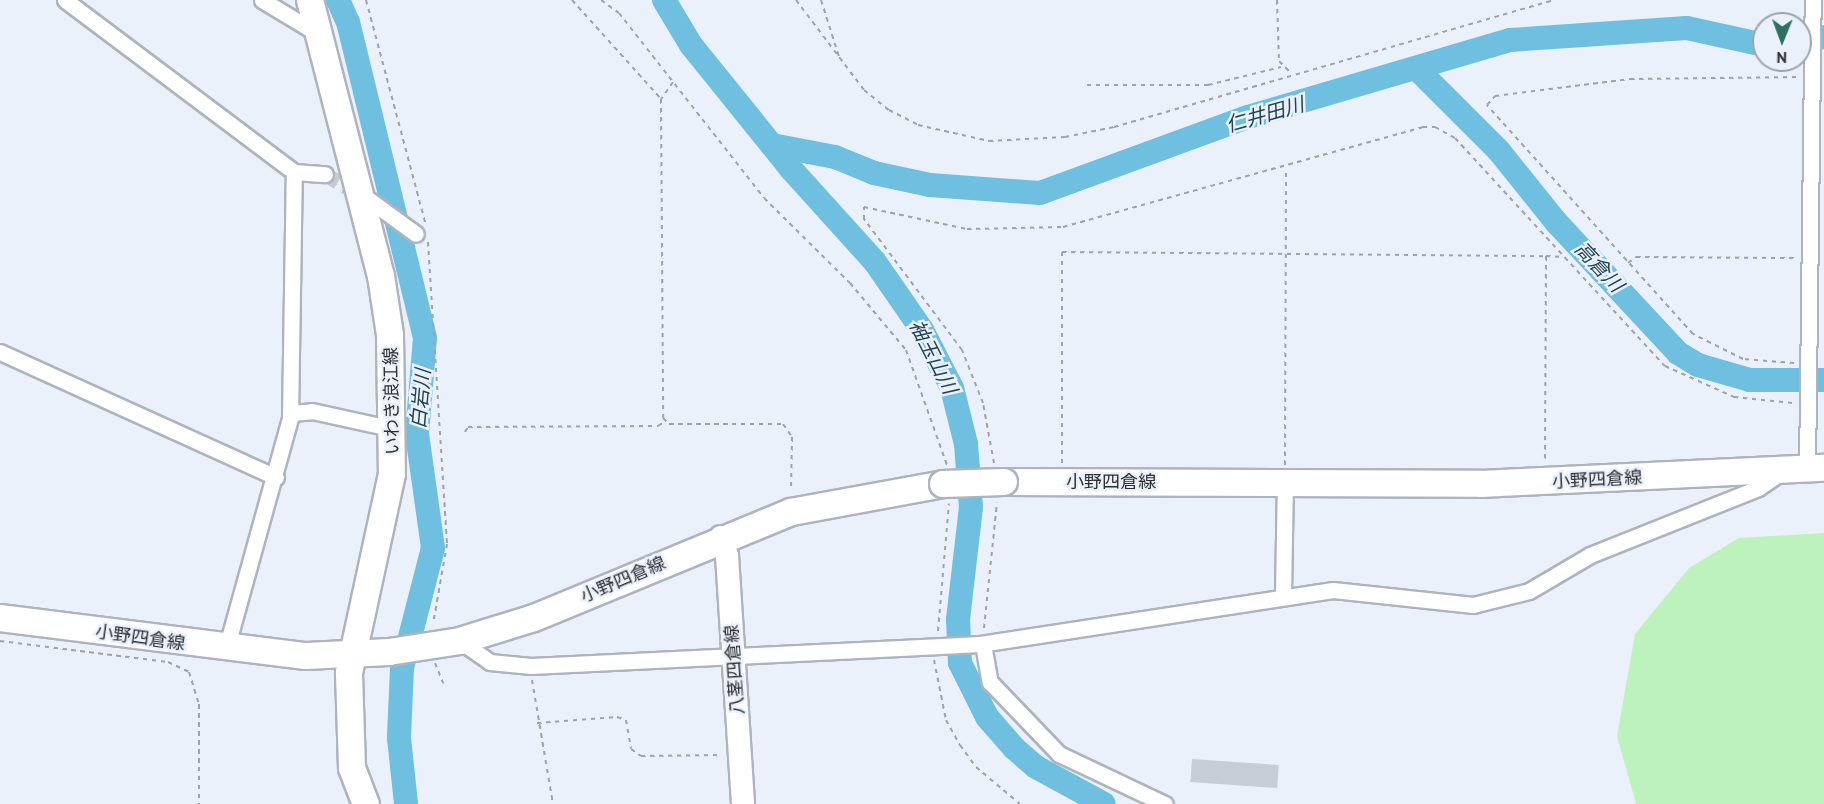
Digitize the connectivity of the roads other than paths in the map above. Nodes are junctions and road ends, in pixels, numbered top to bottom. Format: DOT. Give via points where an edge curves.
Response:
graph roads {
  1 [pos="66,0"];
  2 [pos="262,0"];
  3 [pos="1813,0"];
  4 [pos="314,18"];
  5 [pos="1816,77"];
  6 [pos="294,172"];
  7 [pos="325,174"];
  8 [pos="368,199"];
  9 [pos="416,234"];
  10 [pos="0,352"];
  11 [pos="291,413"];
  12 [pos="394,429"];
  13 [pos="1805,469"];
  14 [pos="276,477"];
  15 [pos="1284,483"];
  16 [pos="721,537"];
  17 [pos="1283,594"];
  18 [pos="0,618"];
  19 [pos="460,641"];
  20 [pos="982,644"];
  21 [pos="226,649"];
  22 [pos="352,656"];
  23 [pos="734,659"];
  24 [pos="366,804"];
  25 [pos="743,804"];
  26 [pos="1165,804"];
  1 -- 6 [label="street"];
  2 -- 4 [label="street"];
  3 -- 5 [label="street"];
  4 -- 12 [label="main road, いわき浪江線" via="381,276"];
  5 -- 13 [label="street"];
  6 -- 7 [label="street"];
  6 -- 11 [label="street"];
  8 -- 9 [label="street"];
  10 -- 14 [label="street"];
  11 -- 12 [label="street" via="312,411"];
  11 -- 14 [label="street"];
  12 -- 22 [label="main road, いわき浪江線" via="384,528"];
  13 -- 15 [label="main road, 小野四倉線" via="1545,483"];
  13 -- 17 [label="street" via="1590,555 1503,601 1473,605 1364,591"];
  14 -- 21 [label="street"];
  15 -- 16 [label="main road, 小野四倉線, bridge" via="1064,482 1000,489 947,486 791,512"];
  15 -- 17 [label="street"];
  16 -- 19 [label="main road, 小野四倉線" via="534,618"];
  16 -- 23 [label="main road, 八茎四倉線" via="727,556"];
  17 -- 20 [label="street" via="1110,628"];
  18 -- 21 [label="main road, 小野四倉線"];
  19 -- 22 [label="main road, 小野四倉線"];
  19 -- 23 [label="street" via="490,662 531,666"];
  20 -- 23 [label="street"];
  20 -- 26 [label="street" via="990,682 1059,754"];
  21 -- 22 [label="main road, 小野四倉線"];
  22 -- 24 [label="main road, いわき浪江線" via="347,730 352,768"];
  23 -- 25 [label="main road, 八茎四倉線"];
}
